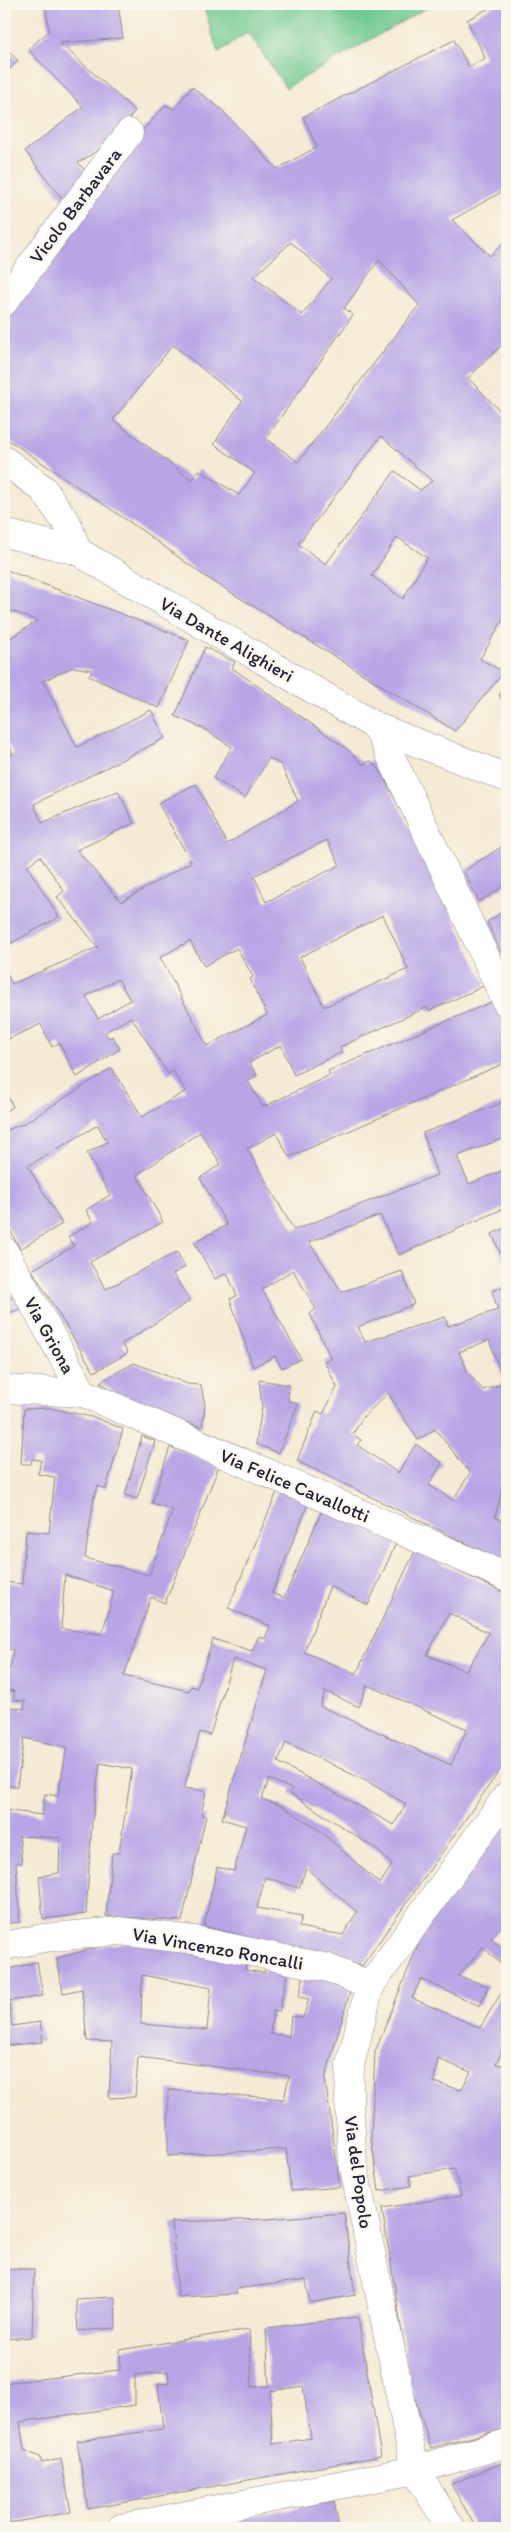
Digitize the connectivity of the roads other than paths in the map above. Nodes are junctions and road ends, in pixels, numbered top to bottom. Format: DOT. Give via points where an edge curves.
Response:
graph roads {
  1 [pos="130,133"];
  2 [pos="4,302"];
  3 [pos="4,460"];
  4 [pos="4,533"];
  5 [pos="77,550"];
  6 [pos="377,727"];
  7 [pos="507,778"];
  8 [pos="507,1003"];
  9 [pos="4,1251"];
  10 [pos="4,1389"];
  11 [pos="83,1393"];
  12 [pos="507,1577"];
  13 [pos="507,1796"];
  14 [pos="4,1946"];
  15 [pos="370,1986"];
  16 [pos="507,2443"];
  17 [pos="415,2470"];
  18 [pos="121,2528"];
  19 [pos="451,2528"];
  1 -- 2 [label="street, Vicolo Barbavara"];
  3 -- 5 [label="street" via="43,489 68,525"];
  4 -- 5 [label="street, Via Dante Alighieri"];
  5 -- 6 [label="street, Via Dante Alighieri"];
  6 -- 7 [label="street, Via Dante Alighieri"];
  6 -- 8 [label="street"];
  9 -- 11 [label="street, Via Griona"];
  10 -- 11 [label="street"];
  11 -- 12 [label="street, Via Felice Cavallotti"];
  13 -- 15 [label="street, Via del Popolo"];
  14 -- 15 [label="street, Via Vincenzo Roncalli" via="43,1938 119,1931 194,1940 328,1968"];
  15 -- 17 [label="street, Via del Popolo" via="350,2065 353,2163"];
  16 -- 17 [label="street"];
  17 -- 18 [label="street"];
  17 -- 19 [label="street"];
}
